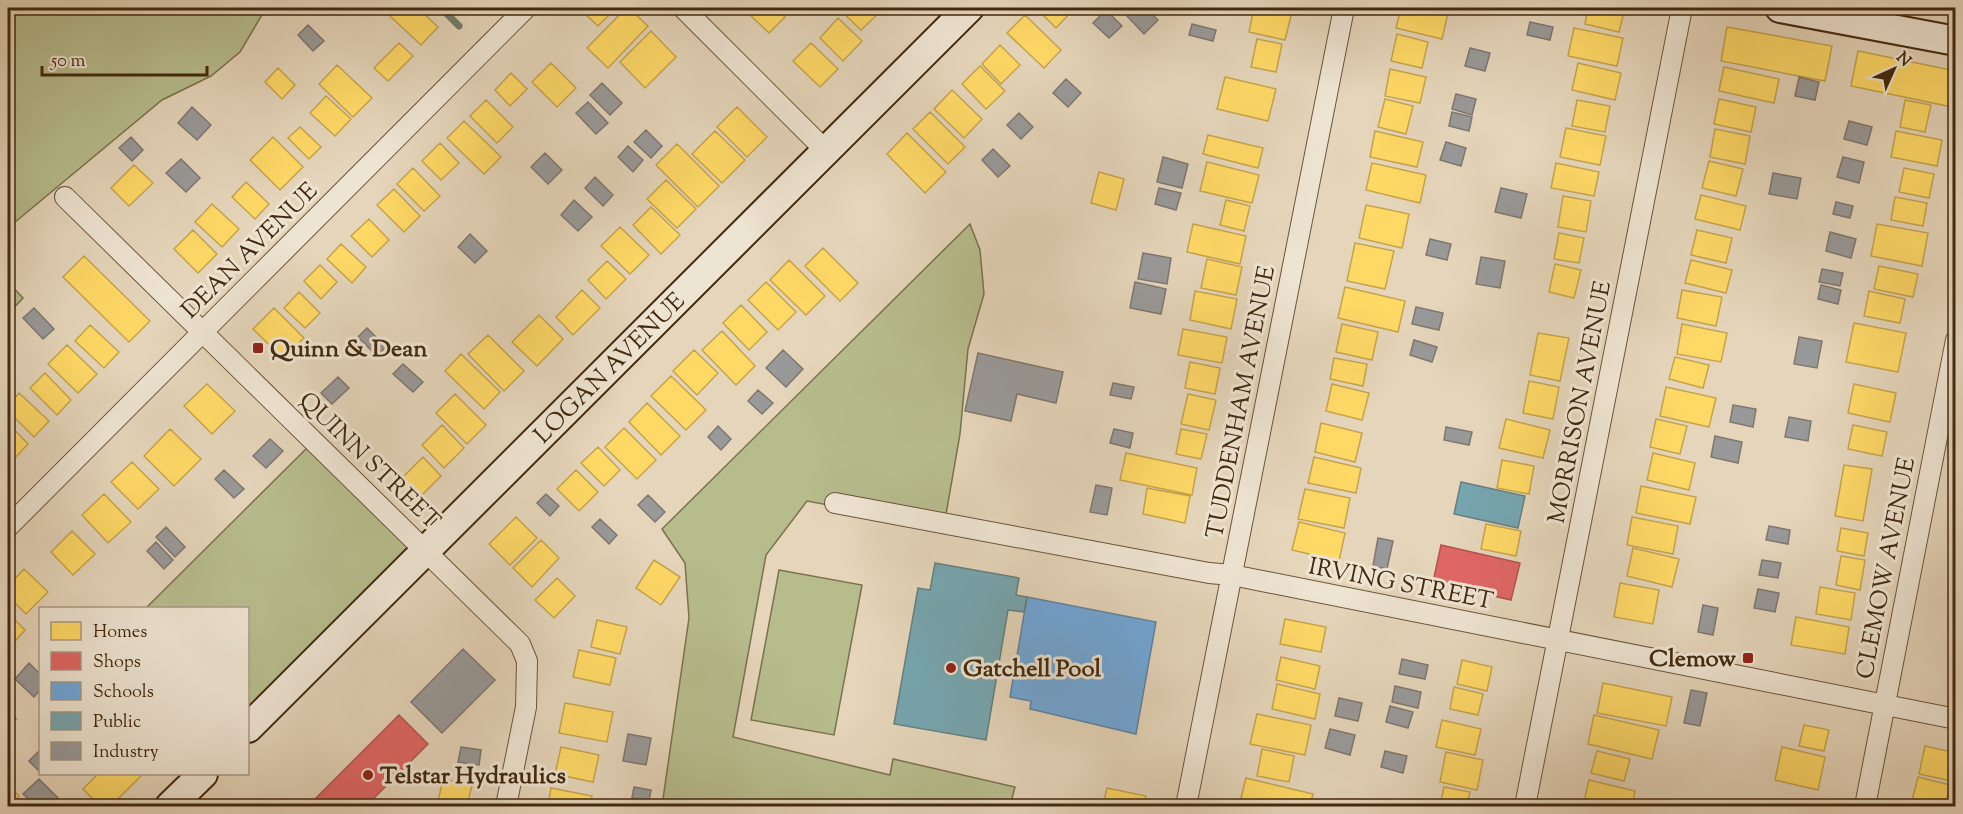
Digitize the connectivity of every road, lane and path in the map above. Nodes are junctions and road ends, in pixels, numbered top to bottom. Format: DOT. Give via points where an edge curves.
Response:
graph roads {
  1 [pos="526,8"];
  2 [pos="683,8"];
  3 [pos="969,8"];
  4 [pos="1344,8"];
  5 [pos="1682,8"];
  6 [pos="1780,8"];
  7 [pos="1956,41"];
  8 [pos="825,150"];
  9 [pos="65,196"];
  10 [pos="203,333"];
  11 [pos="1956,340"];
  12 [pos="835,503"];
  13 [pos="8,526"];
  14 [pos="425,549"];
  15 [pos="1232,575"];
  16 [pos="1558,640"];
  17 [pos="1884,705"];
  18 [pos="1956,719"];
  19 [pos="249,727"];
  20 [pos="201,775"];
  21 [pos="170,807"];
  22 [pos="506,807"];
  23 [pos="1186,807"];
  24 [pos="1525,807"];
  25 [pos="1865,807"];
  1 -- 10 [label="street, DEAN AVENUE"];
  2 -- 8 [label="street"];
  3 -- 8 [label="street, LOGAN AVENUE"];
  4 -- 15 [label="street, TUDDENHAM AVENUE"];
  5 -- 16 [label="street, MORRISON AVENUE"];
  6 -- 7 [label="street"];
  8 -- 14 [label="street, LOGAN AVENUE"];
  9 -- 10 [label="street, QUINN STREET"];
  10 -- 13 [label="street, DEAN AVENUE"];
  10 -- 14 [label="street, QUINN STREET"];
  11 -- 17 [label="street, CLEMOW AVENUE"];
  12 -- 15 [label="street, IRVING STREET"];
  14 -- 19 [label="street, LOGAN AVENUE"];
  14 -- 22 [label="street, QUINN STREET" via="520,645 527,661 526,707"];
  15 -- 16 [label="street, IRVING STREET"];
  15 -- 23 [label="street, TUDDENHAM AVENUE"];
  16 -- 17 [label="street, IRVING STREET"];
  16 -- 24 [label="street, MORRISON AVENUE"];
  17 -- 18 [label="street, IRVING STREET"];
  17 -- 25 [label="street, CLEMOW AVENUE"];
  20 -- 21 [label="street"];
}
